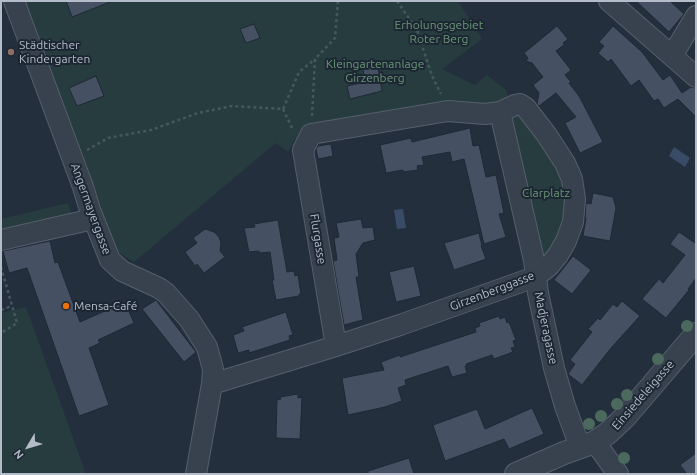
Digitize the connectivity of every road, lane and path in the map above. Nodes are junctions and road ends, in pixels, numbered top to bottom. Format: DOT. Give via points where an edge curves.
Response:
graph roads {
  1 [pos="14,1"];
  2 [pos="338,1"];
  3 [pos="397,1"];
  4 [pos="609,1"];
  5 [pos="696,16"];
  6 [pos="672,56"];
  7 [pos="315,59"];
  8 [pos="696,77"];
  9 [pos="448,111"];
  10 [pos="500,112"];
  11 [pos="311,134"];
  12 [pos="72,157"];
  13 [pos="93,219"];
  14 [pos="1,240"];
  15 [pos="1,267"];
  16 [pos="535,277"];
  17 [pos="12,306"];
  18 [pos="1,310"];
  19 [pos="1,333"];
  20 [pos="696,334"];
  21 [pos="336,346"];
  22 [pos="212,384"];
  23 [pos="588,445"];
  24 [pos="196,474"];
  25 [pos="516,474"];
  26 [pos="618,474"];
  1 -- 12 [label="street, Angermayergasse"];
  2 -- 7 [label="path" via="335,38"];
  3 -- 9 [label="path" via="416,30 432,76"];
  4 -- 6 [label="street"];
  5 -- 6 [label="street"];
  6 -- 8 [label="street"];
  7 -- 11 [label="path"];
  7 -- 12 [label="path" via="299,72 283,109 232,106 198,112 151,130 108,138"];
  9 -- 10 [label="street, Girzenberggasse" via="485,114"];
  9 -- 11 [label="street, Girzenberggasse"];
  10 -- 16 [label="street, Madjeragasse" via="534,260"];
  10 -- 16 [label="street, Girzenberggasse" via="520,104 531,112 558,149 572,179 576,199 573,222 566,241 549,266"];
  11 -- 21 [label="street, Flurgasse" via="304,150"];
  12 -- 13 [label="street, Angermayergasse"];
  13 -- 14 [label="street"];
  13 -- 22 [label="street, Angermayergasse" via="110,260 122,271 166,293 200,335 213,369"];
  15 -- 17 [label="path"];
  16 -- 21 [label="street, Girzenberggasse"];
  16 -- 23 [label="street, Madjeragasse" via="565,406"];
  17 -- 18 [label="path"];
  17 -- 19 [label="path" via="18,323"];
  20 -- 23 [label="street, Einsiedeleigasse" via="625,416 608,433"];
  21 -- 22 [label="street, Girzenberggasse"];
  22 -- 24 [label="street, Angermayergasse"];
  23 -- 25 [label="street, Einsiedeleigasse"];
  23 -- 26 [label="street, Madjeragasse"];
}
